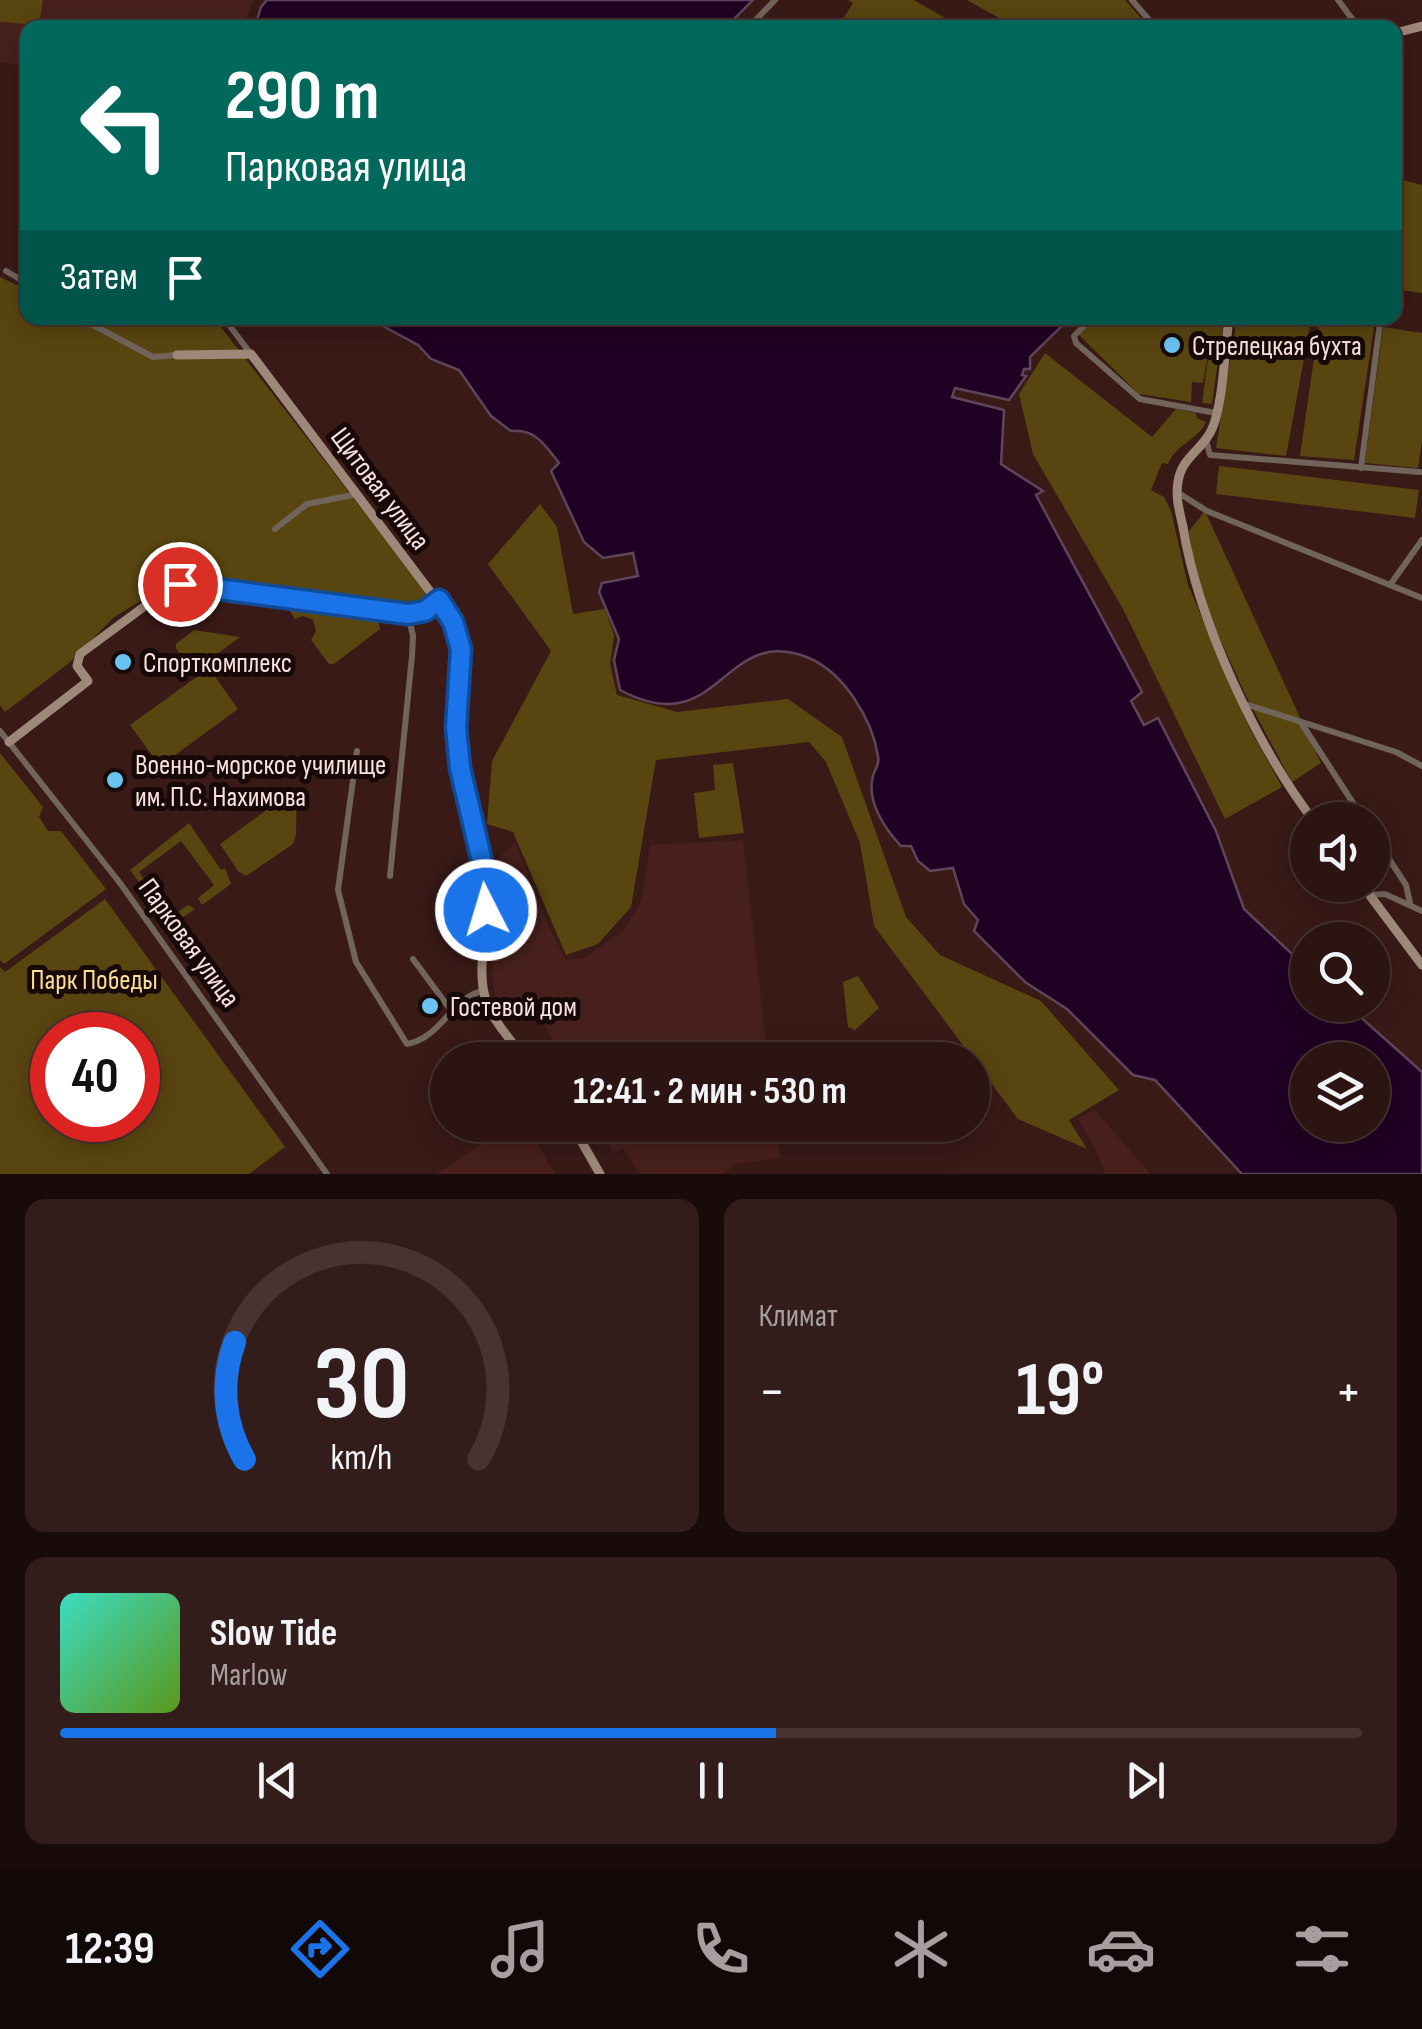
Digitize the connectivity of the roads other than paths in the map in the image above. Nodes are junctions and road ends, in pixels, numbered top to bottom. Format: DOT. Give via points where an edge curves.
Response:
graph roads {
  1 [pos="775,0"];
  2 [pos="1132,0"];
  3 [pos="756,20"];
  4 [pos="1149,20"];
  5 [pos="6,271"];
  6 [pos="20,279"];
  7 [pos="93,325"];
  8 [pos="229,325"];
  9 [pos="1085,325"];
  10 [pos="1227,325"];
  11 [pos="1380,325"];
  12 [pos="177,354"];
  13 [pos="251,354"];
  14 [pos="1216,413"];
  15 [pos="1206,439"];
  16 [pos="1361,468"];
  17 [pos="1420,472"];
  18 [pos="1177,487"];
  19 [pos="358,494"];
  20 [pos="275,529"];
  21 [pos="1422,540"];
  22 [pos="1390,585"];
  23 [pos="1422,598"];
  24 [pos="439,600"];
  25 [pos="408,614"];
  26 [pos="1244,704"];
  27 [pos="1302,723"];
  28 [pos="0,731"];
  29 [pos="9,742"];
  30 [pos="357,751"];
  31 [pos="1422,766"];
  32 [pos="1300,802"];
  33 [pos="1352,802"];
  34 [pos="1390,861"];
  35 [pos="390,876"];
  36 [pos="1390,896"];
  37 [pos="1375,902"];
  38 [pos="1410,902"];
  39 [pos="1422,910"];
  40 [pos="413,960"];
  41 [pos="1422,965"];
  42 [pos="486,991"];
  43 [pos="453,1013"];
  44 [pos="514,1042"];
  45 [pos="582,1142"];
  46 [pos="327,1174"];
  47 [pos="600,1174"];
  1 -- 3 [label="street"];
  2 -- 4 [label="street"];
  5 -- 6 [label="street"];
  7 -- 12 [label="street" via="152,357"];
  8 -- 13 [label="street, Щитовая улица"];
  9 -- 14 [label="street" via="1076,343 1140,399"];
  10 -- 14 [label="street"];
  11 -- 16 [label="street"];
  12 -- 13 [label="street"];
  13 -- 19 [label="street, Щитовая улица"];
  14 -- 15 [label="street"];
  15 -- 16 [label="street" via="1210,454"];
  15 -- 18 [label="street" via="1188,458"];
  16 -- 17 [label="street"];
  18 -- 22 [label="street" via="1207,510"];
  18 -- 26 [label="street" via="1194,586"];
  19 -- 20 [label="street" via="307,504"];
  19 -- 24 [label="street, Щитовая улица"];
  21 -- 22 [label="street"];
  22 -- 23 [label="street"];
  24 -- 25 [label="street"];
  24 -- 42 [label="street, Щитовая улица" via="461,649 456,727 484,870"];
  25 -- 29 [label="street" via="172,586 80,654 77,666 88,681"];
  25 -- 35 [label="street" via="412,656"];
  26 -- 27 [label="street"];
  26 -- 32 [label="street"];
  27 -- 31 [label="street"];
  27 -- 33 [label="street"];
  28 -- 29 [label="street, Парковая улица"];
  29 -- 46 [label="street, Парковая улица" via="120,883"];
  30 -- 43 [label="street" via="338,890 356,962 407,1044"];
  34 -- 38 [label="street"];
  36 -- 38 [label="street"];
  37 -- 41 [label="street"];
  38 -- 39 [label="street"];
  40 -- 43 [label="street"];
  42 -- 43 [label="street" via="472,993"];
  42 -- 44 [label="street, Щитовая улица"];
  45 -- 47 [label="street"];
}
